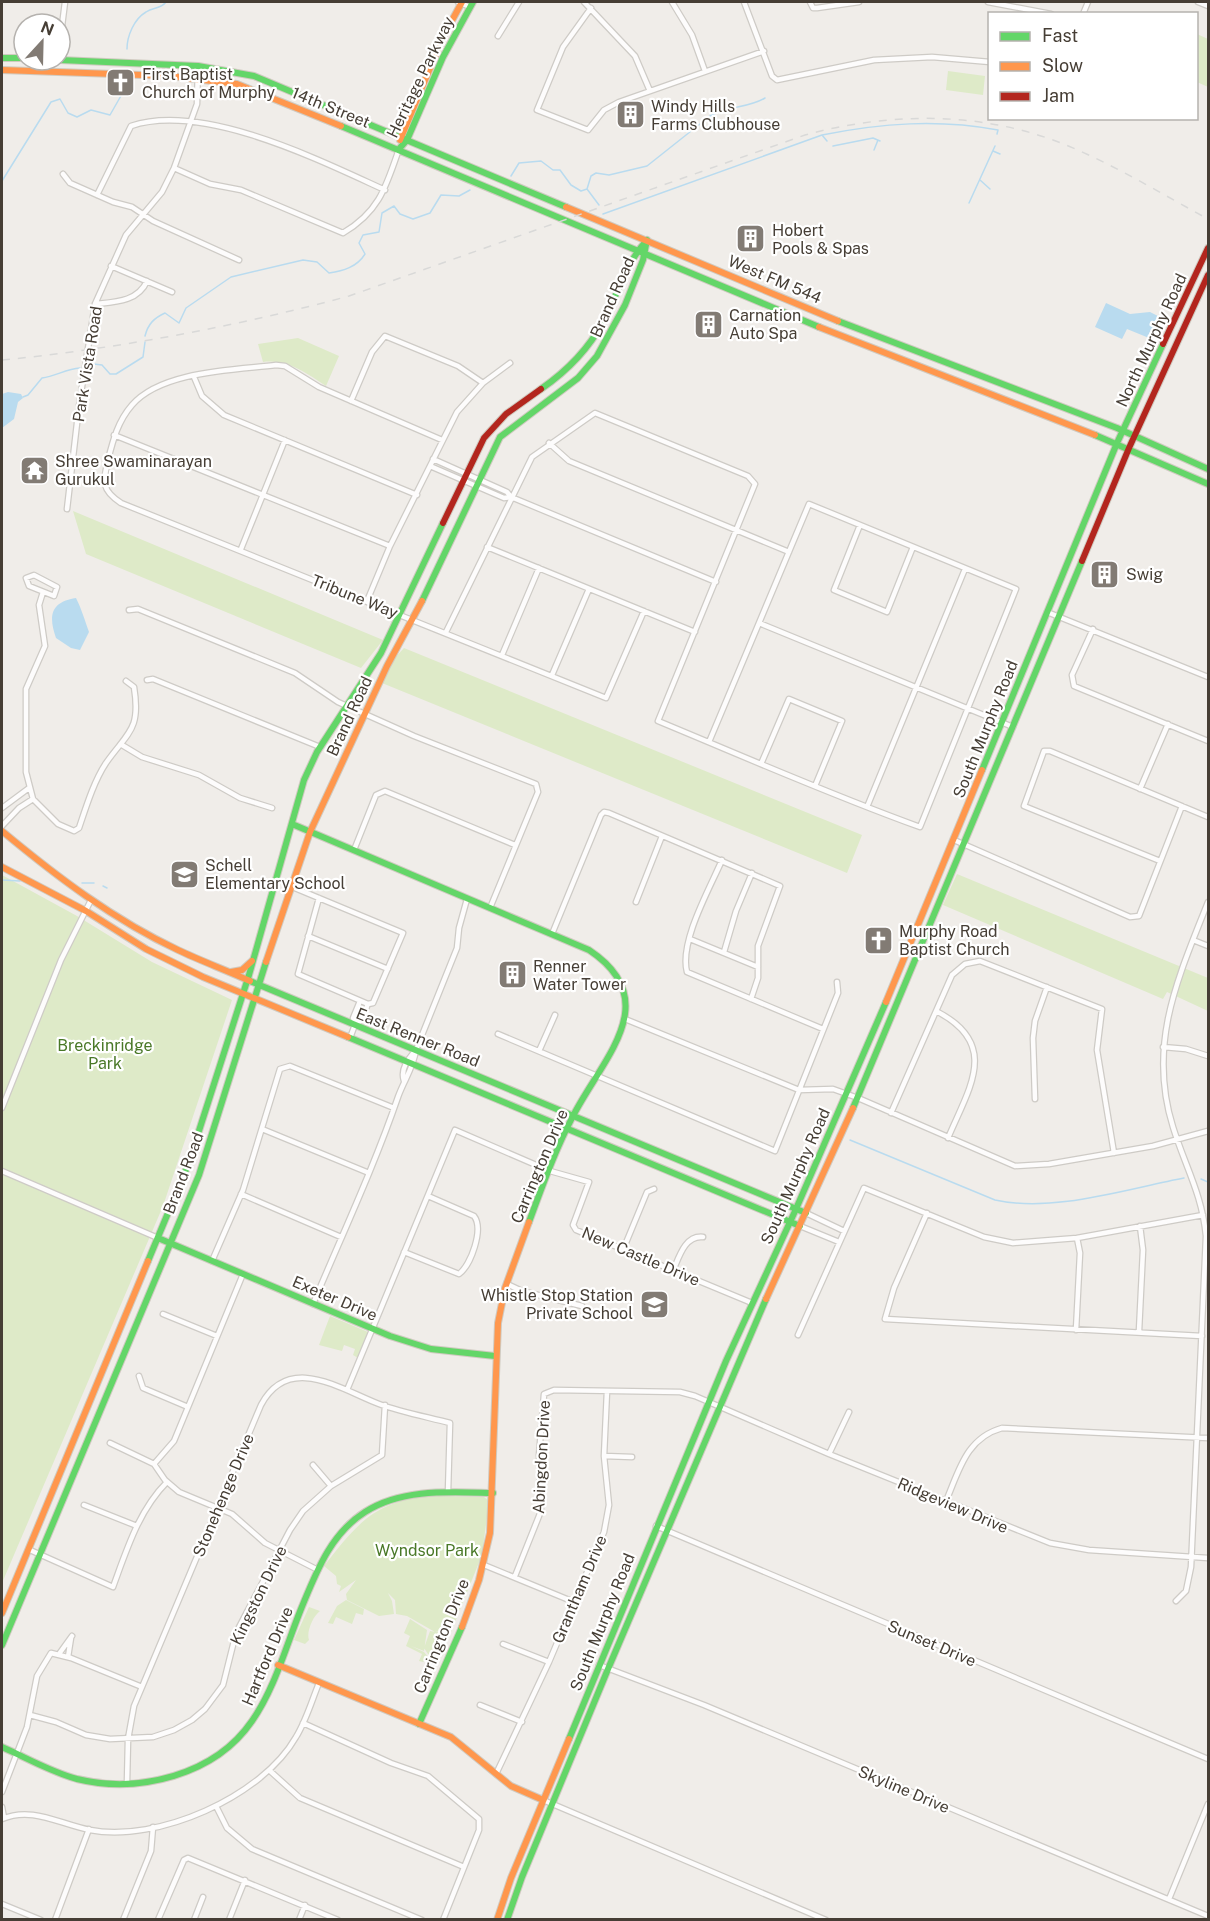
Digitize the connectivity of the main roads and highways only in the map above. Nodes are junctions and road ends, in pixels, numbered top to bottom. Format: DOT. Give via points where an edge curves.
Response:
graph roads {
  1 [pos="460,2"];
  2 [pos="472,4"];
  3 [pos="436,54"];
  4 [pos="443,57"];
  5 [pos="72,61"];
  6 [pos="2,70"];
  7 [pos="400,137"];
  8 [pos="407,140"];
  9 [pos="399,149"];
  10 [pos="647,240"];
  11 [pos="1209,248"];
  12 [pos="636,249"];
  13 [pos="646,253"];
  14 [pos="1209,275"];
  15 [pos="759,287"];
  16 [pos="754,299"];
  17 [pos="610,311"];
  18 [pos="621,316"];
  19 [pos="1178,317"];
  20 [pos="832,319"];
  21 [pos="1188,321"];
  22 [pos="828,330"];
  23 [pos="958,369"];
  24 [pos="954,380"];
  25 [pos="1123,430"];
  26 [pos="1135,436"];
  27 [pos="1117,443"];
  28 [pos="1129,448"];
  29 [pos="1209,469"];
  30 [pos="1209,484"];
  31 [pos="1094,500"];
  32 [pos="1105,506"];
  33 [pos="1075,546"];
  34 [pos="1086,551"];
  35 [pos="292,824"];
  36 [pos="2,831"];
  37 [pos="310,832"];
  38 [pos="2,867"];
  39 [pos="254,958"];
  40 [pos="225,971"];
  41 [pos="247,980"];
  42 [pos="259,985"];
  43 [pos="892,986"];
  44 [pos="903,991"];
  45 [pos="243,994"];
  46 [pos="255,999"];
  47 [pos="574,1116"];
  48 [pos="202,1122"];
  49 [pos="216,1125"];
  50 [pos="568,1130"];
  51 [pos="796,1209"];
  52 [pos="806,1214"];
  53 [pos="790,1221"];
  54 [pos="800,1226"];
  55 [pos="158,1238"];
  56 [pos="170,1243"];
  57 [pos="495,1356"];
  58 [pos="493,1493"];
  59 [pos="2,1613"];
  60 [pos="2,1645"];
  61 [pos="278,1665"];
  62 [pos="419,1724"];
  63 [pos="2,1747"];
  64 [pos="543,1800"];
  65 [pos="497,1920"];
  66 [pos="507,1920"];
  1 -- 3 [label="main road, Heritage Parkway"];
  2 -- 4 [label="main road, Heritage Parkway"];
  3 -- 4 [label="main road"];
  3 -- 7 [label="main road, Heritage Parkway"];
  4 -- 8 [label="main road, Heritage Parkway"];
  5 -- 7 [label="main road, 14th Street" via="198,66 254,76"];
  6 -- 9 [label="main road, 14th Street" via="198,78 249,88"];
  7 -- 8 [label="main road, 14th Street"];
  7 -- 9 [label="main road, Heritage Parkway"];
  8 -- 9 [label="main road, Heritage Parkway"];
  8 -- 10 [label="main road, West FM 544"];
  9 -- 12 [label="main road, West FM 544"];
  10 -- 12 [label="main road, Brand Road"];
  10 -- 13 [label="main road, Brand Road"];
  10 -- 15 [label="main road, West FM 544"];
  11 -- 19 [label="main road, North Murphy Road"];
  12 -- 13 [label="main road, West FM 544"];
  12 -- 17 [label="main road, Brand Road"];
  13 -- 16 [label="main road, West FM 544"];
  13 -- 18 [label="main road, Brand Road"];
  14 -- 21 [label="main road, North Murphy Road"];
  15 -- 16 [label="main road"];
  15 -- 20 [label="main road, West FM 544"];
  16 -- 22 [label="main road, West FM 544"];
  17 -- 18 [label="main road"];
  17 -- 35 [label="main road, Brand Road" via="574,363 521,400 493,426 381,653 320,747 304,780"];
  18 -- 37 [label="main road, Brand Road" via="589,366 500,437"];
  19 -- 21 [label="main road"];
  19 -- 25 [label="main road, North Murphy Road"];
  20 -- 22 [label="main road"];
  20 -- 23 [label="main road, West FM 544"];
  21 -- 26 [label="main road, North Murphy Road"];
  22 -- 24 [label="main road, West FM 544"];
  23 -- 24 [label="main road"];
  23 -- 25 [label="main road, West FM 544"];
  24 -- 27 [label="main road, West FM 544"];
  25 -- 26 [label="main road, West FM 544"];
  25 -- 27 [label="main road, North Murphy Road"];
  26 -- 28 [label="main road, North Murphy Road"];
  26 -- 29 [label="main road, West FM 544"];
  27 -- 28 [label="main road, West FM 544"];
  27 -- 31 [label="main road, South Murphy Road"];
  28 -- 30 [label="main road, West FM 544"];
  28 -- 32 [label="main road, South Murphy Road"];
  31 -- 32 [label="main road"];
  31 -- 33 [label="main road, South Murphy Road"];
  32 -- 34 [label="main road, South Murphy Road"];
  33 -- 34 [label="main road"];
  33 -- 43 [label="main road, South Murphy Road"];
  34 -- 44 [label="main road, South Murphy Road"];
  35 -- 37 [label="main road"];
  35 -- 39 [label="main road, Brand Road"];
  36 -- 40 [label="main road, East Renner Road" via="46,868 138,930"];
  37 -- 42 [label="main road, Brand Road"];
  37 -- 47 [label="main road, Carrington Drive" via="589,950 615,972 626,995 626,1019"];
  38 -- 45 [label="main road, East Renner Road" via="86,911 146,950"];
  39 -- 40 [label="main road" via="242,970"];
  39 -- 41 [label="main road, Brand Road"];
  40 -- 41 [label="main road, East Renner Road"];
  41 -- 42 [label="main road, East Renner Road"];
  41 -- 45 [label="main road, Brand Road"];
  42 -- 46 [label="main road, Brand Road"];
  42 -- 47 [label="main road, East Renner Road"];
  43 -- 44 [label="main road"];
  43 -- 51 [label="main road, South Murphy Road"];
  44 -- 52 [label="main road, South Murphy Road"];
  45 -- 46 [label="main road, East Renner Road"];
  45 -- 48 [label="main road, Brand Road"];
  46 -- 49 [label="main road, Brand Road"];
  46 -- 50 [label="main road, East Renner Road"];
  47 -- 50 [label="main road, Carrington Drive"];
  47 -- 51 [label="main road, East Renner Road"];
  48 -- 49 [label="main road"];
  48 -- 55 [label="main road, Brand Road"];
  49 -- 56 [label="main road, Brand Road"];
  50 -- 53 [label="main road, East Renner Road"];
  50 -- 57 [label="main road, Carrington Drive" via="513,1263"];
  51 -- 52 [label="main road, East Renner Road"];
  51 -- 53 [label="main road, South Murphy Road"];
  52 -- 54 [label="main road, South Murphy Road"];
  53 -- 54 [label="main road, East Renner Road"];
  53 -- 64 [label="main road, South Murphy Road" via="656,1526"];
  54 -- 66 [label="main road, South Murphy Road" via="719,1406"];
  55 -- 56 [label="main road, Exeter Drive"];
  55 -- 59 [label="main road, Brand Road"];
  56 -- 57 [label="main road, Exeter Drive" via="372,1329 431,1349"];
  56 -- 60 [label="main road, Brand Road"];
  57 -- 58 [label="main road, Carrington Drive"];
  58 -- 61 [label="main road, Hartford Drive" via="404,1496 368,1511 342,1532 326,1553"];
  58 -- 62 [label="main road, Carrington Drive" via="484,1565"];
  61 -- 62 [label="main road"];
  61 -- 63 [label="main road, Hartford Drive" via="253,1721 225,1750 192,1770 166,1779 126,1783 84,1781"];
  62 -- 64 [label="main road" via="451,1737 512,1786"];
  64 -- 65 [label="main road, South Murphy Road"];
}
